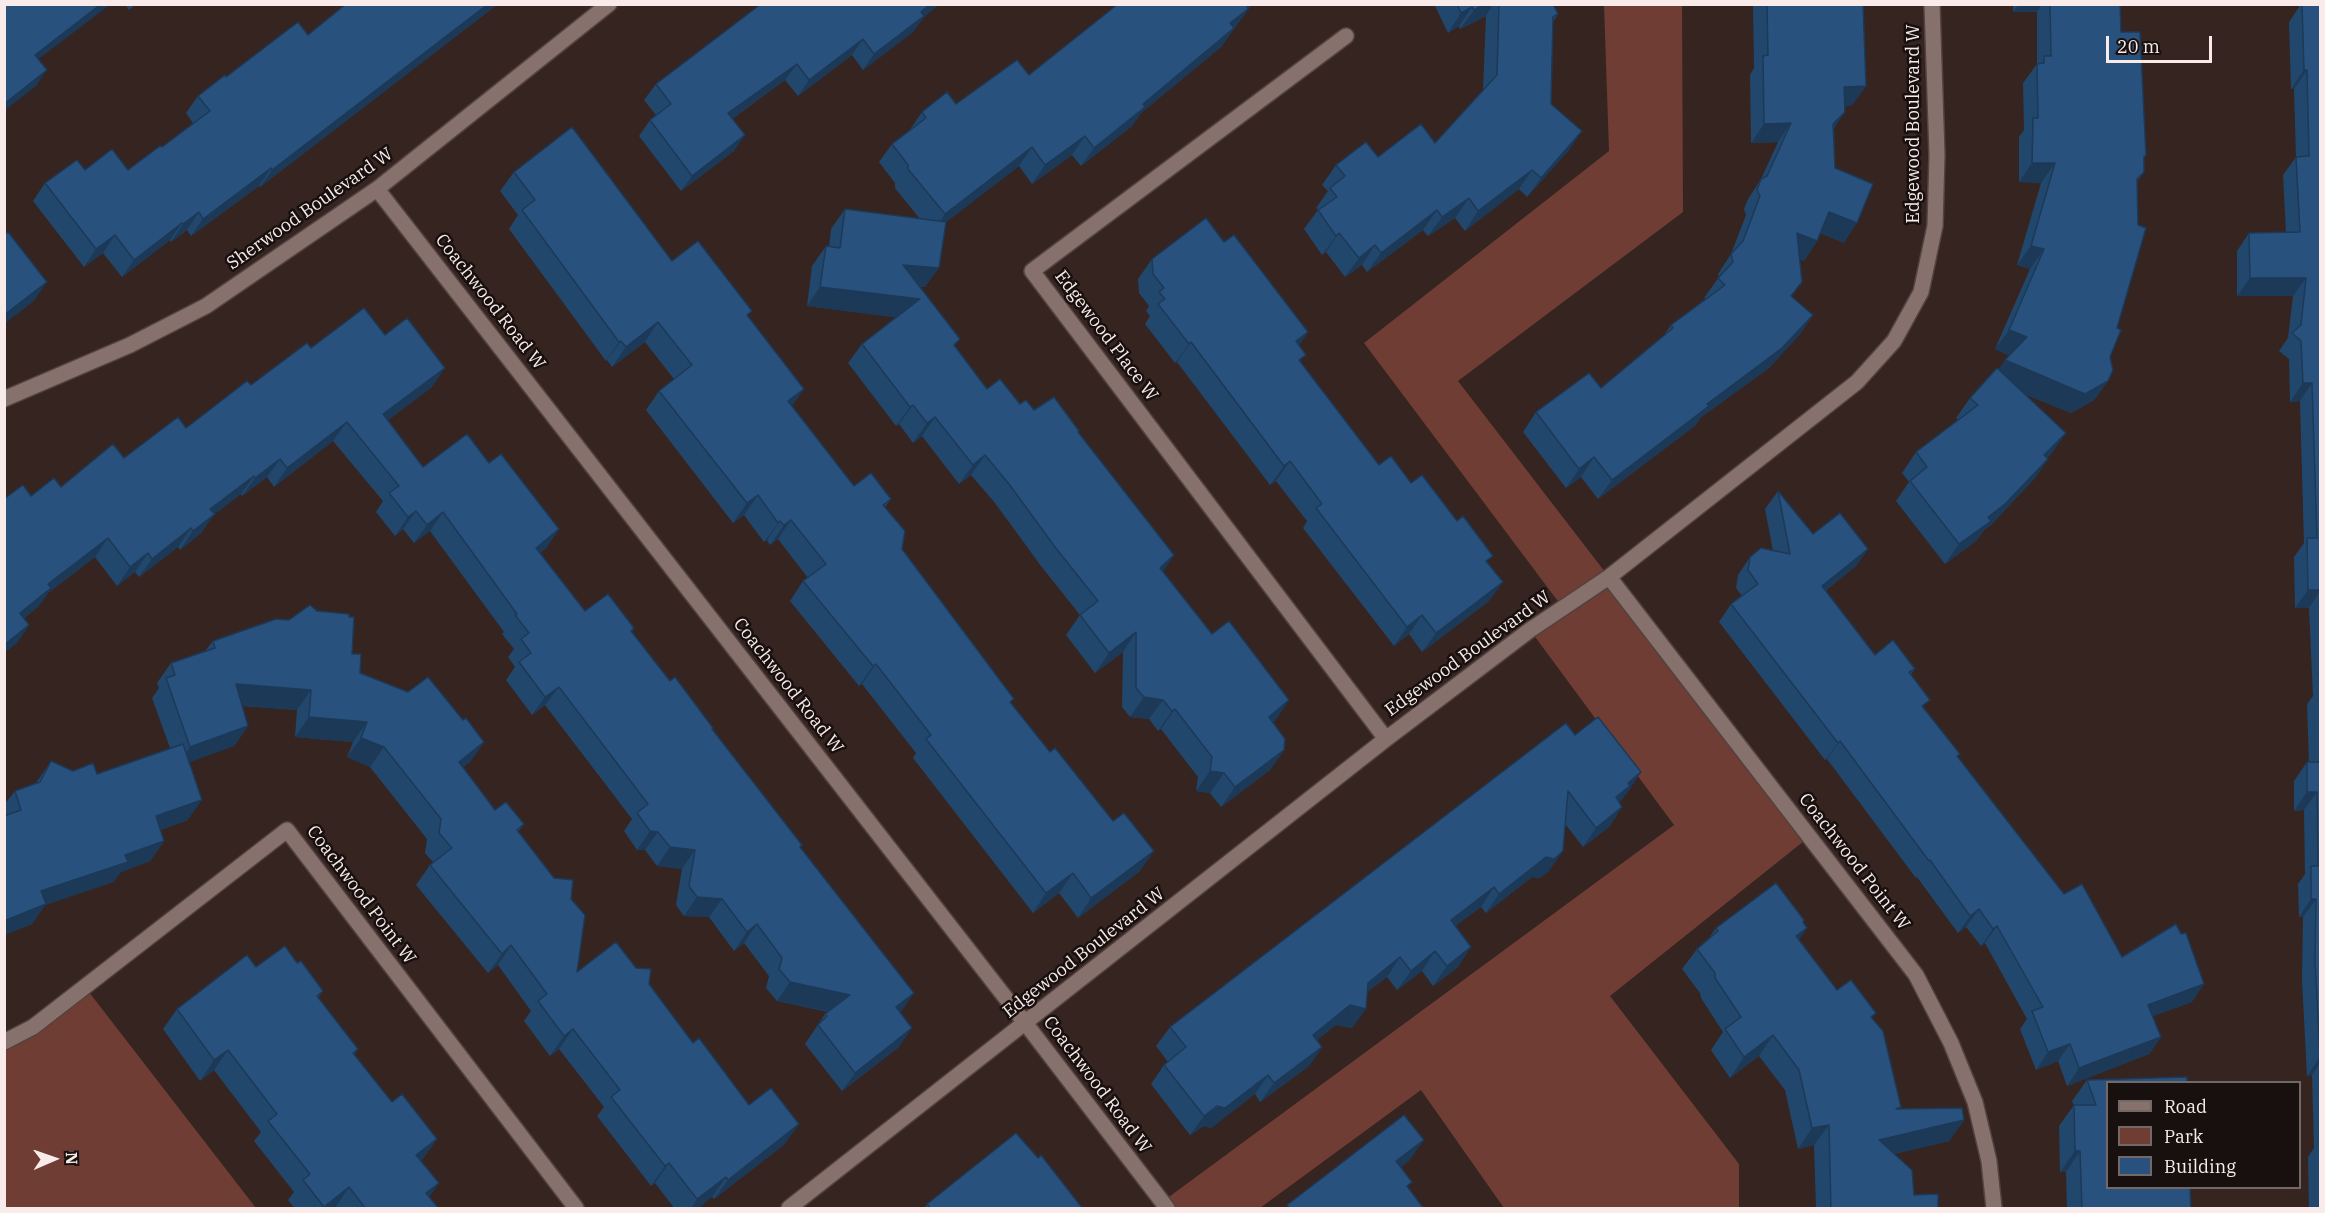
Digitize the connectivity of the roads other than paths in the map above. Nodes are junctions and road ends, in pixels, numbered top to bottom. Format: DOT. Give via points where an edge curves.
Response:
graph roads {
  1 [pos="609,4"];
  2 [pos="1932,4"];
  3 [pos="1346,36"];
  4 [pos="377,189"];
  5 [pos="4,399"];
  6 [pos="1609,577"];
  7 [pos="1386,739"];
  8 [pos="1026,1024"];
  9 [pos="4,1042"];
  10 [pos="576,1209"];
  11 [pos="789,1209"];
  12 [pos="1167,1209"];
  13 [pos="1994,1209"];
  1 -- 4 [label="street, Sherwood Boulevard W"];
  2 -- 6 [label="street, Edgewood Boulevard W" via="1935,226 1921,292 1894,341 1857,382"];
  3 -- 7 [label="street, Edgewood Place W" via="1032,271"];
  4 -- 5 [label="street, Sherwood Boulevard W" via="206,306 130,345"];
  4 -- 8 [label="street, Coachwood Road W"];
  6 -- 7 [label="street, Edgewood Boulevard W" via="1530,630"];
  6 -- 13 [label="street, Coachwood Point W" via="1916,975 1951,1043 1975,1102 1989,1161"];
  7 -- 8 [label="street, Edgewood Boulevard W"];
  8 -- 11 [label="street, Edgewood Boulevard W"];
  8 -- 12 [label="street, Coachwood Road W"];
  9 -- 10 [label="street, Coachwood Point W" via="33,1027 287,830"];
}
